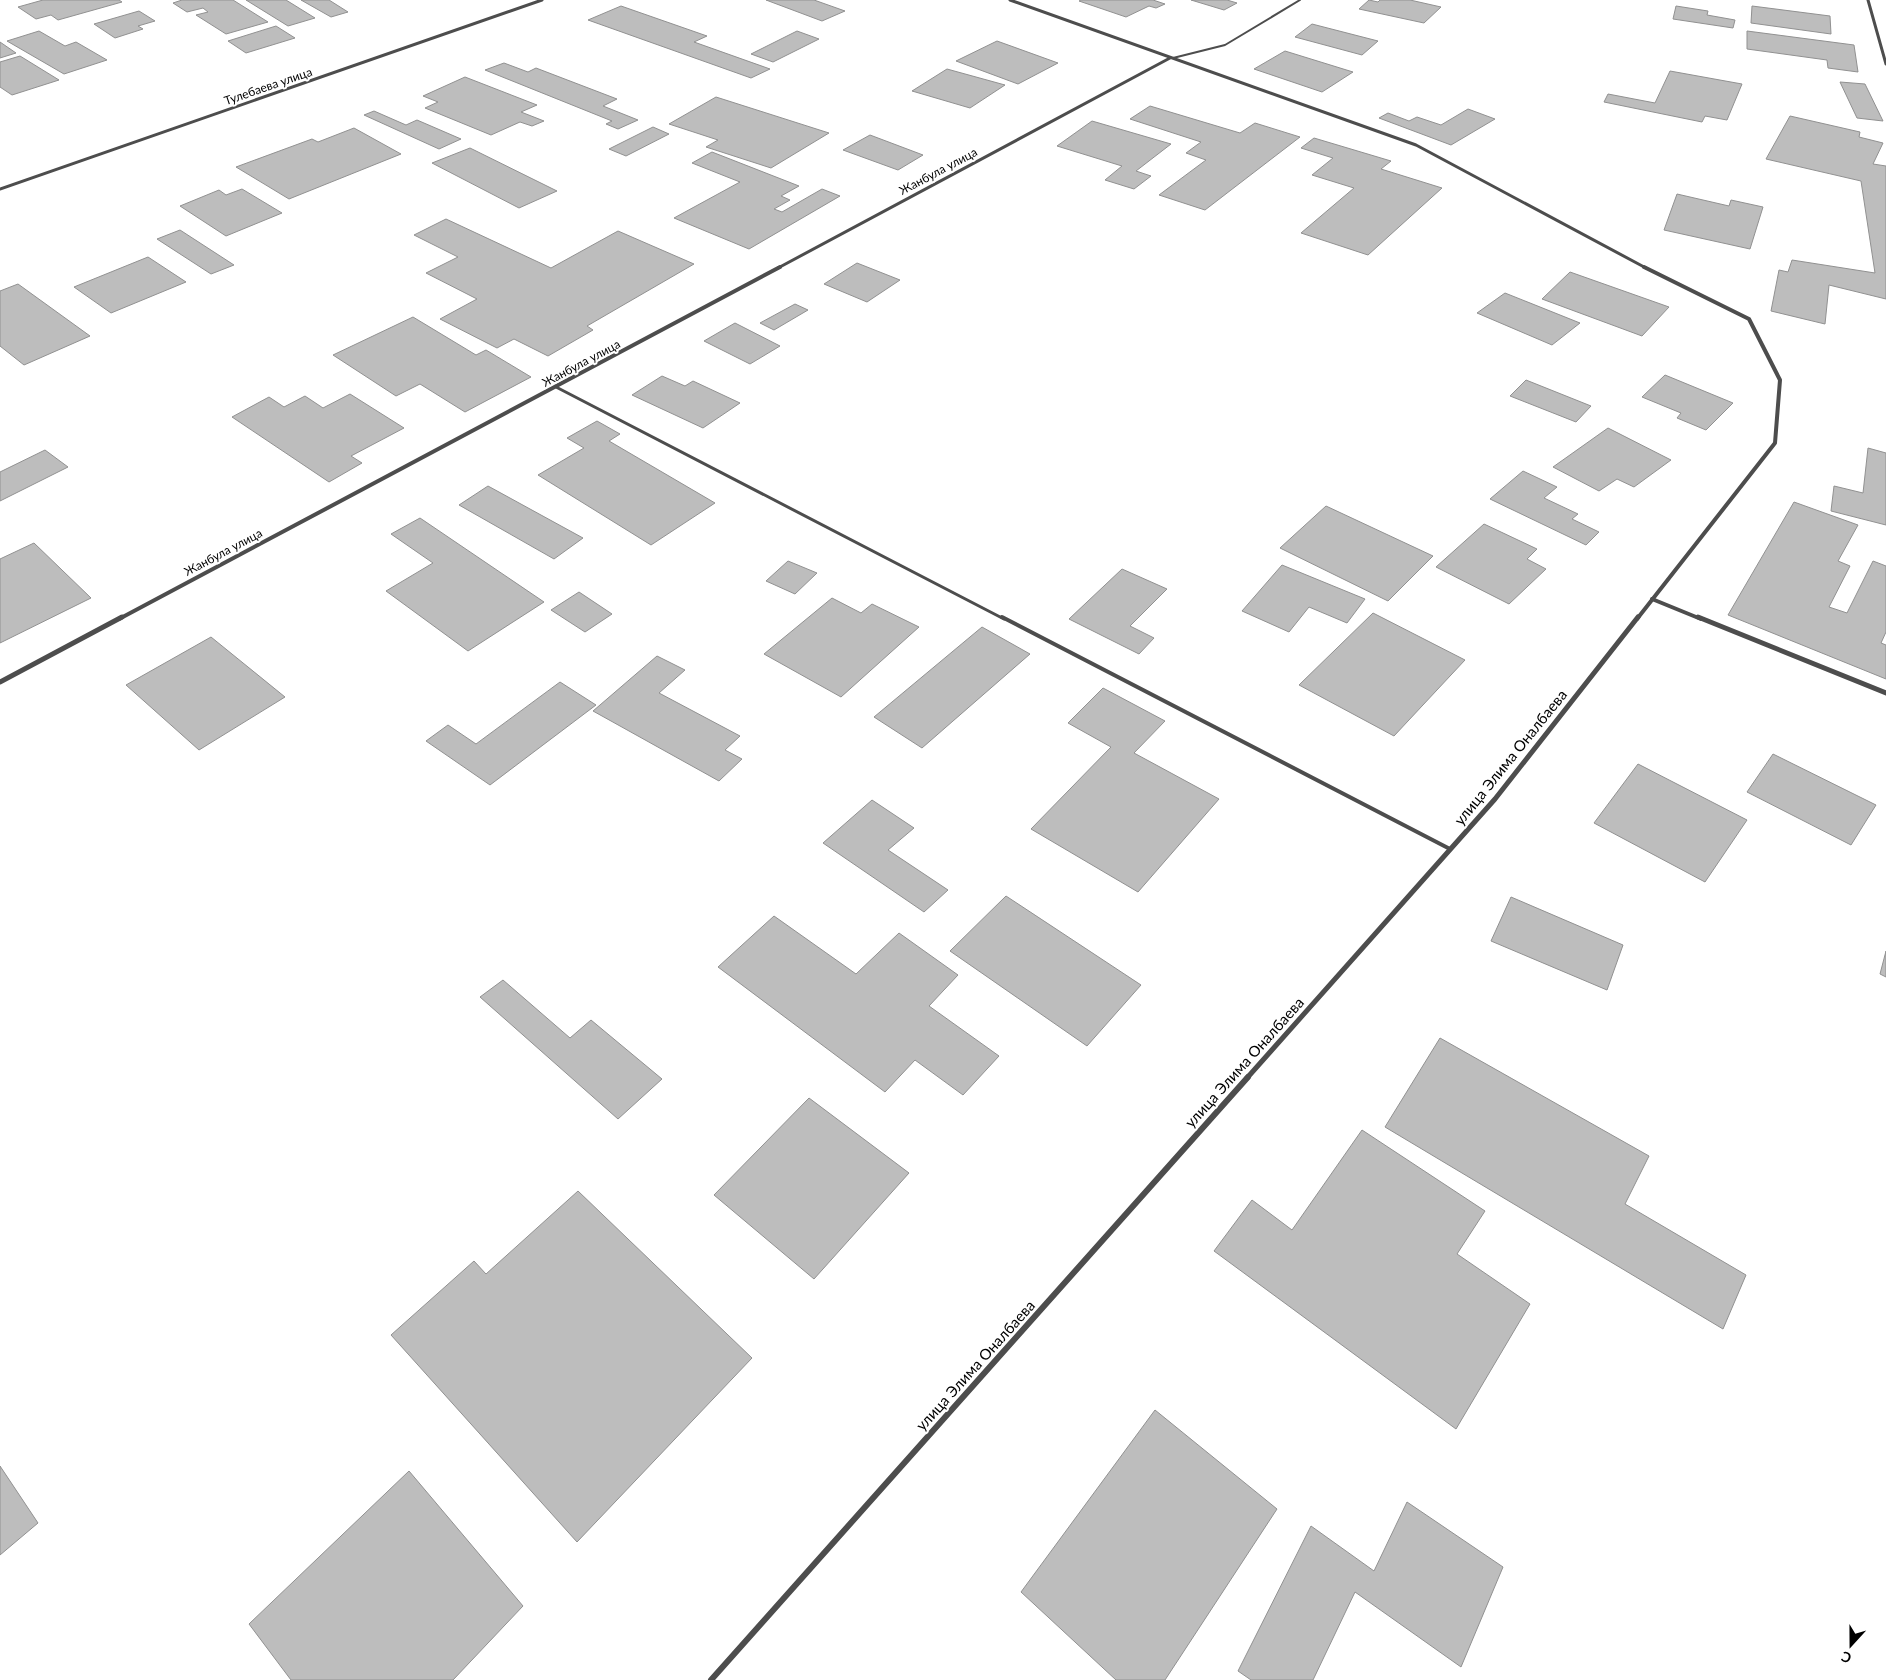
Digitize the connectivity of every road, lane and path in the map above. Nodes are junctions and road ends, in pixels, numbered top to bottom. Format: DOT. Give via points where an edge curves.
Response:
graph roads {
  1 [pos="542,0"];
  2 [pos="1010,0"];
  3 [pos="1300,0"];
  4 [pos="1868,0"];
  5 [pos="1172,58"];
  6 [pos="1886,64"];
  7 [pos="0,190"];
  8 [pos="556,387"];
  9 [pos="1652,599"];
  10 [pos="0,682"];
  11 [pos="1886,693"];
  12 [pos="1450,850"];
  13 [pos="710,1680"];
  1 -- 7 [label="street, Тулебаева улица"];
  2 -- 5 [label="street"];
  3 -- 5 [label="lane" via="1225,45"];
  4 -- 6 [label="street"];
  5 -- 8 [label="street, Жанбула улица"];
  5 -- 9 [label="street, улица Элима Оналбаева" via="1416,145 1622,256 1749,319 1780,380 1775,443"];
  8 -- 10 [label="street, Жанбула улица"];
  8 -- 12 [label="lane"];
  9 -- 11 [label="street"];
  9 -- 12 [label="street, улица Элима Оналбаева" via="1495,800"];
  12 -- 13 [label="street, улица Элима Оналбаева"];
}
